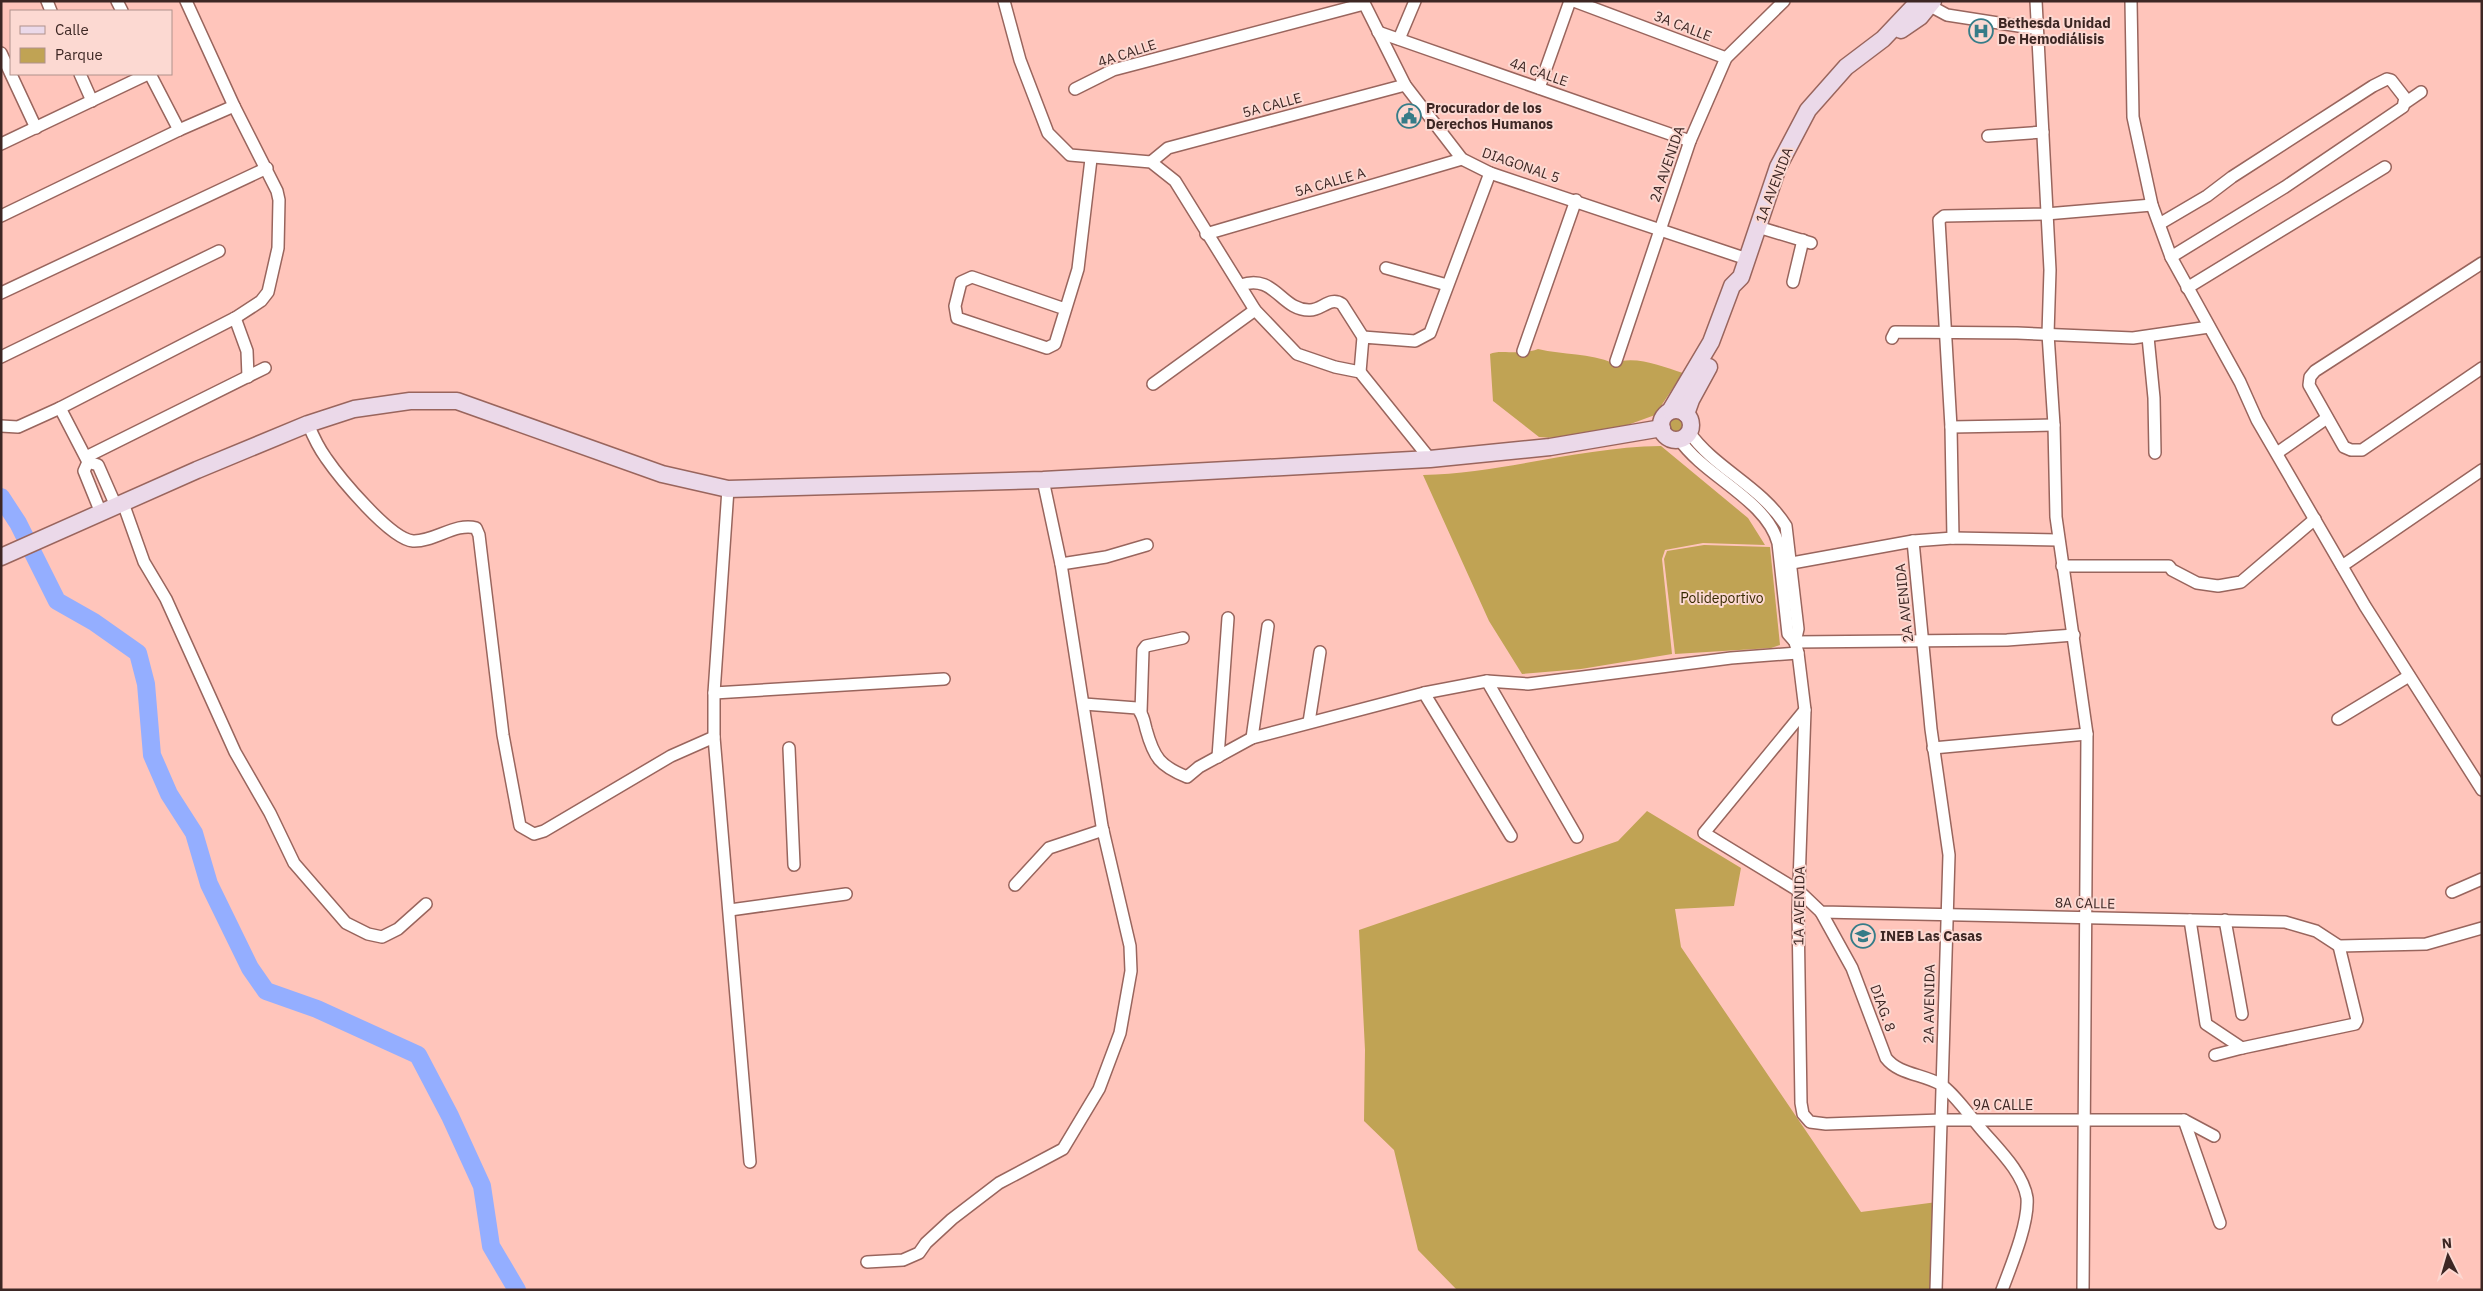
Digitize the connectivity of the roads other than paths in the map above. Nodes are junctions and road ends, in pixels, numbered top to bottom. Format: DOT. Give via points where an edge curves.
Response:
graph roads {
  1 [pos="186,1"];
  2 [pos="1004,1"];
  3 [pos="1415,1"];
  4 [pos="1572,1"];
  5 [pos="1784,1"];
  6 [pos="2036,1"];
  7 [pos="2131,1"];
  8 [pos="1364,3"];
  9 [pos="1926,3"];
  10 [pos="2037,29"];
  11 [pos="1378,32"];
  12 [pos="1399,39"];
  13 [pos="1,53"];
  14 [pos="1726,58"];
  15 [pos="10,72"];
  16 [pos="11,75"];
  17 [pos="80,75"];
  18 [pos="147,75"];
  19 [pos="150,75"];
  20 [pos="1405,85"];
  21 [pos="1539,88"];
  22 [pos="1075,89"];
  23 [pos="2422,92"];
  24 [pos="92,100"];
  25 [pos="2405,103"];
  26 [pos="234,106"];
  27 [pos="36,128"];
  28 [pos="179,130"];
  29 [pos="2042,132"];
  30 [pos="1988,136"];
  31 [pos="1690,141"];
  32 [pos="1,144"];
  33 [pos="1091,159"];
  34 [pos="1462,159"];
  35 [pos="1151,162"];
  36 [pos="2385,167"];
  37 [pos="267,168"];
  38 [pos="1490,172"];
  39 [pos="1576,200"];
  40 [pos="2152,205"];
  41 [pos="2046,214"];
  42 [pos="1,216"];
  43 [pos="2161,223"];
  44 [pos="1758,228"];
  45 [pos="1660,229"];
  46 [pos="1206,234"];
  47 [pos="219,250"];
  48 [pos="2171,257"];
  49 [pos="1747,258"];
  50 [pos="2482,263"];
  51 [pos="1386,268"];
  52 [pos="1793,282"];
  53 [pos="1240,285"];
  54 [pos="1447,285"];
  55 [pos="2187,288"];
  56 [pos="1,293"];
  57 [pos="1065,310"];
  58 [pos="1255,310"];
  59 [pos="235,318"];
  60 [pos="2209,327"];
  61 [pos="1946,331"];
  62 [pos="2048,334"];
  63 [pos="1363,337"];
  64 [pos="2148,337"];
  65 [pos="1892,338"];
  66 [pos="1523,351"];
  67 [pos="1,357"];
  68 [pos="1616,361"];
  69 [pos="265,368"];
  70 [pos="2482,368"];
  71 [pos="1360,372"];
  72 [pos="248,377"];
  73 [pos="1153,384"];
  74 [pos="60,408"];
  75 [pos="1678,413"];
  76 [pos="2327,418"];
  77 [pos="308,424"];
  78 [pos="2054,425"];
  79 [pos="1,426"];
  80 [pos="1951,427"];
  81 [pos="1662,428"];
  82 [pos="1684,436"];
  83 [pos="2155,453"];
  84 [pos="2276,453"];
  85 [pos="1430,459"];
  86 [pos="87,460"];
  87 [pos="2482,470"];
  88 [pos="1042,480"];
  89 [pos="728,489"];
  90 [pos="114,507"];
  91 [pos="2315,519"];
  92 [pos="1953,538"];
  93 [pos="2058,540"];
  94 [pos="1913,541"];
  95 [pos="1147,546"];
  96 [pos="3,556"];
  97 [pos="1786,563"];
  98 [pos="1060,564"];
  99 [pos="2062,566"];
  100 [pos="2342,566"];
  101 [pos="1228,618"];
  102 [pos="1268,626"];
  103 [pos="2074,635"];
  104 [pos="1183,638"];
  105 [pos="1923,640"];
  106 [pos="1796,647"];
  107 [pos="1320,652"];
  108 [pos="2409,676"];
  109 [pos="944,679"];
  110 [pos="1487,681"];
  111 [pos="714,693"];
  112 [pos="1424,693"];
  113 [pos="1084,704"];
  114 [pos="1805,710"];
  115 [pos="1141,712"];
  116 [pos="2338,719"];
  117 [pos="1310,722"];
  118 [pos="2087,734"];
  119 [pos="714,737"];
  120 [pos="1252,738"];
  121 [pos="789,748"];
  122 [pos="1933,748"];
  123 [pos="1218,757"];
  124 [pos="2482,790"];
  125 [pos="1104,830"];
  126 [pos="1511,836"];
  127 [pos="1577,837"];
  128 [pos="794,864"];
  129 [pos="2482,879"];
  130 [pos="1016,884"];
  131 [pos="1799,891"];
  132 [pos="2452,892"];
  133 [pos="846,894"];
  134 [pos="426,904"];
  135 [pos="730,910"];
  136 [pos="1821,912"];
  137 [pos="1946,916"];
  138 [pos="2086,917"];
  139 [pos="2190,920"];
  140 [pos="2225,920"];
  141 [pos="2482,928"];
  142 [pos="2339,946"];
  143 [pos="2242,1014"];
  144 [pos="2242,1048"];
  145 [pos="2216,1055"];
  146 [pos="1942,1085"];
  147 [pos="1801,1103"];
  148 [pos="1941,1120"];
  149 [pos="1973,1120"];
  150 [pos="2082,1120"];
  151 [pos="2184,1120"];
  152 [pos="2214,1136"];
  153 [pos="750,1162"];
  154 [pos="2220,1223"];
  155 [pos="867,1262"];
  156 [pos="1936,1290"];
  157 [pos="2002,1290"];
  158 [pos="2082,1290"];
  1 -- 26 [label="street"];
  2 -- 33 [label="street" via="1020,60 1048,133 1070,156"];
  3 -- 12 [label="street"];
  4 -- 14 [label="street, 3A CALLE"];
  4 -- 21 [label="street"];
  5 -- 14 [label="street, 2A AVENIDA"];
  6 -- 10 [label="street"];
  7 -- 40 [label="street" via="2133,117"];
  8 -- 11 [label="street, DIAGONAL 5"];
  8 -- 22 [label="street, 4A CALLE" via="1113,70"];
  9 -- 10 [label="street" via="1947,15"];
  9 -- 44 [label="main road, 1A AVENIDA" via="1898,32 1883,39 1846,67 1808,110 1778,167"];
  10 -- 29 [label="street"];
  11 -- 12 [label="street, 4A CALLE"];
  11 -- 20 [label="street, DIAGONAL 5"];
  12 -- 21 [label="street, 4A CALLE"];
  13 -- 15 [label="street"];
  14 -- 31 [label="street, 2A AVENIDA"];
  16 -- 27 [label="street"];
  17 -- 24 [label="street"];
  18 -- 24 [label="street"];
  19 -- 28 [label="street"];
  20 -- 34 [label="street, DIAGONAL 5"];
  20 -- 35 [label="street, 5A CALLE" via="1168,148"];
  21 -- 31 [label="street, 4A CALLE"];
  23 -- 25 [label="street"];
  24 -- 27 [label="street"];
  25 -- 43 [label="street" via="2405,98 2387,79"];
  25 -- 48 [label="street" via="2285,187"];
  26 -- 28 [label="street"];
  26 -- 37 [label="street"];
  27 -- 32 [label="street"];
  28 -- 42 [label="street"];
  29 -- 30 [label="street"];
  29 -- 41 [label="street"];
  31 -- 45 [label="street, 2A AVENIDA"];
  33 -- 35 [label="street"];
  33 -- 57 [label="street" via="1078,270"];
  34 -- 38 [label="street, DIAGONAL 5"];
  34 -- 46 [label="street, 5A CALLE A"];
  35 -- 46 [label="street" via="1175,181"];
  36 -- 55 [label="street"];
  37 -- 56 [label="street"];
  37 -- 59 [label="street" via="279,200 278,248 268,292 261,301"];
  38 -- 39 [label="street, DIAGONAL 5"];
  38 -- 54 [label="street"];
  39 -- 45 [label="street, DIAGONAL 5"];
  39 -- 66 [label="street"];
  40 -- 41 [label="street"];
  40 -- 43 [label="street"];
  41 -- 61 [label="street" via="1944,216 1939,220"];
  41 -- 62 [label="street" via="2050,270"];
  43 -- 48 [label="street"];
  44 -- 49 [label="main road, 1A AVENIDA"];
  44 -- 52 [label="street" via="1807,242"];
  45 -- 49 [label="street, DIAGONAL 5"];
  45 -- 68 [label="street, 2A AVENIDA"];
  46 -- 53 [label="street"];
  47 -- 67 [label="street"];
  48 -- 55 [label="street"];
  49 -- 75 [label="main road, 1A AVENIDA"];
  50 -- 76 [label="street" via="2315,371 2309,385"];
  51 -- 54 [label="street"];
  53 -- 58 [label="street"];
  53 -- 63 [label="street" via="1257,281 1297,307 1310,310 1338,301"];
  54 -- 63 [label="street" via="1430,333 1423,339"];
  55 -- 60 [label="street"];
  57 -- 57 [label="street" via="1055,344 1047,348 957,318 955,312 961,282 972,277"];
  58 -- 71 [label="street" via="1297,354"];
  58 -- 73 [label="street"];
  59 -- 72 [label="street" via="246,351"];
  59 -- 74 [label="street"];
  60 -- 64 [label="street"];
  60 -- 84 [label="street"];
  61 -- 62 [label="street"];
  61 -- 65 [label="street" via="1895,332"];
  61 -- 80 [label="street"];
  62 -- 64 [label="street"];
  62 -- 78 [label="street"];
  63 -- 71 [label="street"];
  64 -- 83 [label="street"];
  69 -- 72 [label="street"];
  70 -- 76 [label="street" via="2362,450 2344,447"];
  71 -- 85 [label="street"];
  72 -- 86 [label="street"];
  74 -- 79 [label="street" via="18,427"];
  74 -- 86 [label="street"];
  75 -- 81 [label="main road" via="1663,418"];
  75 -- 82 [label="main road" via="1691,422"];
  76 -- 84 [label="street"];
  77 -- 89 [label="main road" via="363,408 410,401 457,401 662,474"];
  77 -- 90 [label="main road"];
  77 -- 119 [label="street" via="332,467 395,534 414,541 469,526 476,528 480,535 503,735 520,826 534,834 544,831 671,756"];
  78 -- 80 [label="street"];
  78 -- 93 [label="street"];
  80 -- 92 [label="street"];
  81 -- 82 [label="main road" via="1668,437"];
  81 -- 85 [label="main road" via="1550,447"];
  82 -- 97 [label="street, 1A AVENIDA" via="1689,454 1759,511 1775,530"];
  84 -- 91 [label="street"];
  85 -- 88 [label="main road"];
  86 -- 90 [label="street" via="98,465"];
  86 -- 90 [label="street" via="84,471"];
  87 -- 100 [label="street"];
  88 -- 89 [label="main road"];
  88 -- 98 [label="street"];
  89 -- 111 [label="street"];
  90 -- 96 [label="main road"];
  90 -- 134 [label="street" via="166,600 234,752 294,863 346,923 368,934 382,937 398,929"];
  91 -- 99 [label="street" via="2240,582 2218,586 2197,583 2169,566"];
  91 -- 100 [label="street"];
  92 -- 93 [label="street"];
  92 -- 94 [label="street"];
  93 -- 99 [label="street"];
  94 -- 97 [label="street"];
  94 -- 105 [label="street, 2A AVENIDA"];
  95 -- 98 [label="street"];
  97 -- 106 [label="street, 1A AVENIDA" via="1798,629"];
  98 -- 113 [label="street"];
  99 -- 103 [label="street"];
  100 -- 108 [label="street"];
  101 -- 123 [label="street"];
  102 -- 120 [label="street"];
  103 -- 105 [label="street" via="2007,640"];
  103 -- 118 [label="street"];
  104 -- 115 [label="street" via="1146,646 1143,650"];
  105 -- 106 [label="street"];
  105 -- 122 [label="street, 2A AVENIDA"];
  106 -- 110 [label="street" via="1528,684"];
  106 -- 114 [label="street, 1A AVENIDA"];
  107 -- 117 [label="street"];
  108 -- 116 [label="street"];
  108 -- 124 [label="street"];
  109 -- 111 [label="street"];
  110 -- 112 [label="street"];
  110 -- 127 [label="street"];
  111 -- 119 [label="street"];
  112 -- 117 [label="street"];
  112 -- 126 [label="street"];
  113 -- 115 [label="street" via="1129,706"];
  113 -- 125 [label="street"];
  114 -- 131 [label="street, 1A AVENIDA"];
  114 -- 131 [label="street" via="1704,833"];
  115 -- 123 [label="street" via="1153,752 1165,767 1187,777"];
  117 -- 120 [label="street"];
  118 -- 122 [label="street"];
  118 -- 138 [label="street"];
  119 -- 135 [label="street"];
  120 -- 123 [label="street"];
  121 -- 128 [label="street"];
  122 -- 137 [label="street, 2A AVENIDA" via="1949,855"];
  125 -- 130 [label="street" via="1049,848"];
  125 -- 155 [label="street" via="1130,946 1131,971 1120,1033 1099,1089 1063,1149 999,1183 952,1219 919,1253 903,1260"];
  129 -- 132 [label="street"];
  131 -- 136 [label="street"];
  131 -- 147 [label="street, 1A AVENIDA"];
  133 -- 135 [label="street"];
  135 -- 153 [label="street"];
  136 -- 137 [label="street, 8A CALLE"];
  136 -- 146 [label="street, DIAG. 8" via="1852,968 1892,1067"];
  137 -- 138 [label="street, 8A CALLE"];
  137 -- 146 [label="street, 2A AVENIDA"];
  138 -- 139 [label="street, 8A CALLE"];
  138 -- 150 [label="street"];
  139 -- 140 [label="street, 8A CALLE"];
  139 -- 144 [label="street" via="2205,1022"];
  140 -- 142 [label="street, 8A CALLE" via="2285,922 2316,930"];
  140 -- 143 [label="street"];
  141 -- 142 [label="street" via="2426,944"];
  142 -- 144 [label="street" via="2357,1020 2355,1024"];
  144 -- 145 [label="street"];
  146 -- 148 [label="street, 2A AVENIDA"];
  146 -- 149 [label="street"];
  147 -- 148 [label="street, 9A CALLE" via="1803,1114 1810,1122 1826,1124"];
  148 -- 149 [label="street, 9A CALLE"];
  148 -- 156 [label="street, 2A AVENIDA"];
  149 -- 150 [label="street, 9A CALLE"];
  149 -- 157 [label="street" via="2009,1162 2026,1197 2026,1215"];
  150 -- 151 [label="street, 9A CALLE"];
  150 -- 158 [label="street"];
  151 -- 152 [label="street, 9A CALLE"];
  151 -- 154 [label="street"];
}
